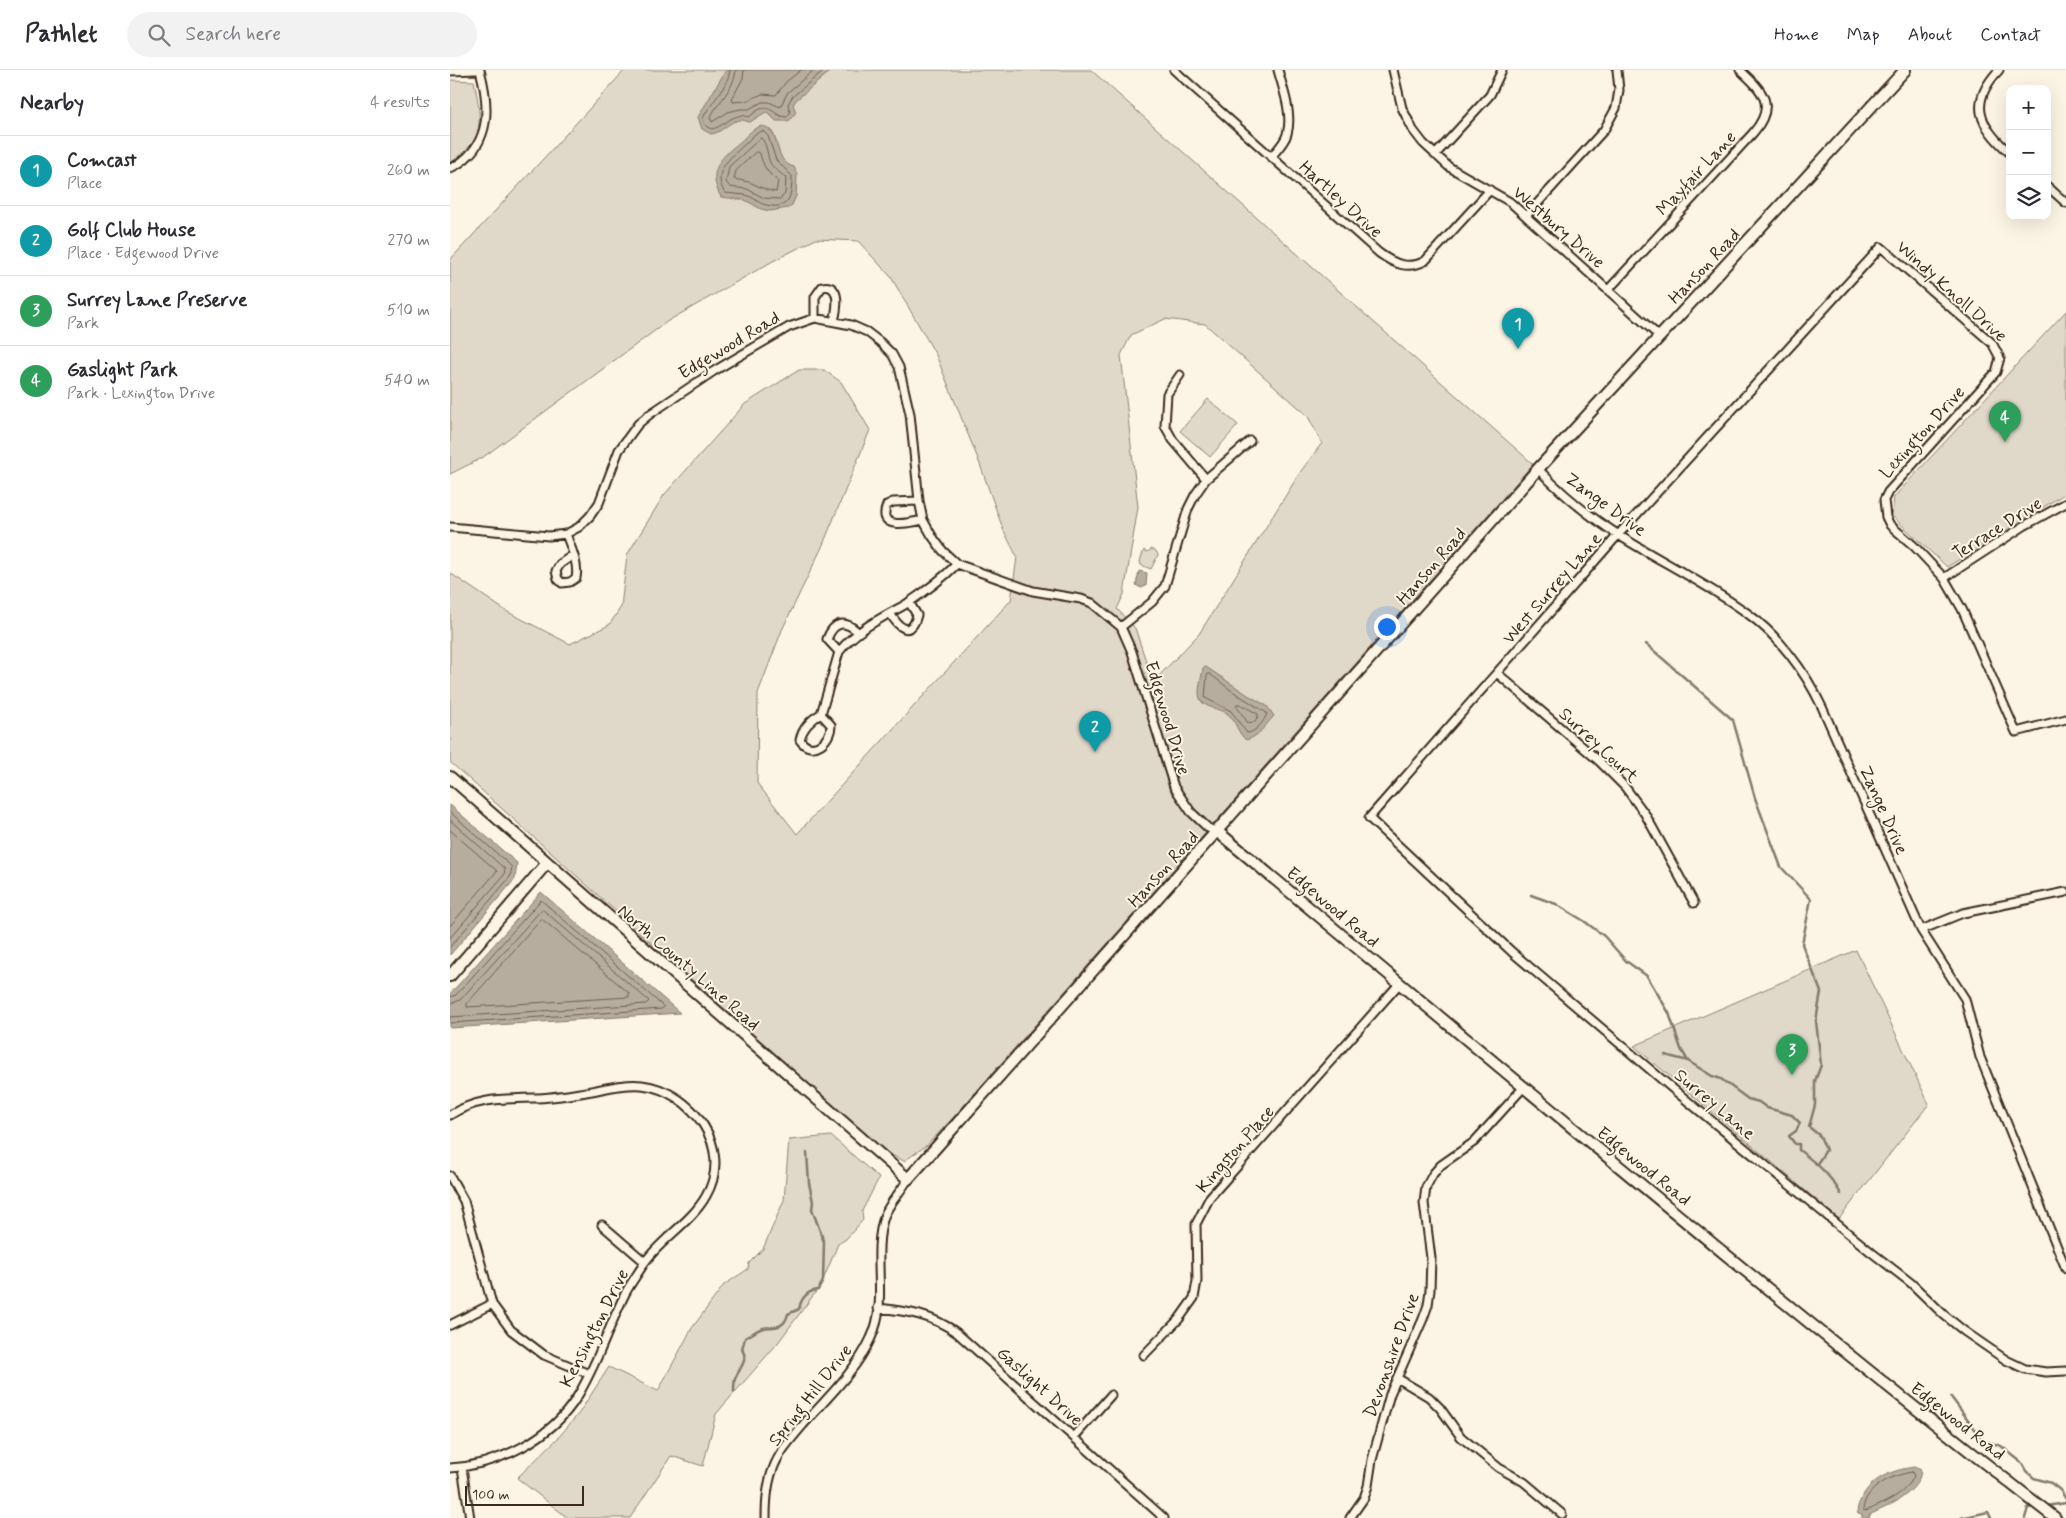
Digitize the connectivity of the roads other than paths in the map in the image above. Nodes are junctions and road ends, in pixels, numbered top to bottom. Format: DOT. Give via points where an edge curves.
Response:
graph roads {
  1 [pos="478,70"];
  2 [pos="1174,70"];
  3 [pos="1278,70"];
  4 [pos="1393,70"];
  5 [pos="1502,70"];
  6 [pos="1617,70"];
  7 [pos="1740,70"];
  8 [pos="1905,70"];
  9 [pos="1999,70"];
  10 [pos="450,71"];
  11 [pos="2006,149"];
  12 [pos="1435,155"];
  13 [pos="1271,157"];
  14 [pos="450,168"];
  15 [pos="2051,189"];
  16 [pos="1490,190"];
  17 [pos="2066,202"];
  18 [pos="1526,216"];
  19 [pos="1881,247"];
  20 [pos="1608,290"];
  21 [pos="815,318"];
  22 [pos="834,321"];
  23 [pos="1660,337"];
  24 [pos="2000,358"];
  25 [pos="1180,375"];
  26 [pos="1250,441"];
  27 [pos="1538,469"];
  28 [pos="1206,479"];
  29 [pos="919,501"];
  30 [pos="2066,503"];
  31 [pos="923,520"];
  32 [pos="450,527"];
  33 [pos="566,534"];
  34 [pos="1618,535"];
  35 [pos="573,555"];
  36 [pos="957,564"];
  37 [pos="1944,578"];
  38 [pos="909,602"];
  39 [pos="890,613"];
  40 [pos="1121,626"];
  41 [pos="858,632"];
  42 [pos="839,652"];
  43 [pos="1496,674"];
  44 [pos="821,714"];
  45 [pos="2066,719"];
  46 [pos="450,777"];
  47 [pos="1369,818"];
  48 [pos="1218,832"];
  49 [pos="547,863"];
  50 [pos="2066,892"];
  51 [pos="1694,903"];
  52 [pos="1921,930"];
  53 [pos="450,976"];
  54 [pos="1400,983"];
  55 [pos="1523,1088"];
  56 [pos="450,1116"];
  57 [pos="450,1176"];
  58 [pos="908,1179"];
  59 [pos="602,1225"];
  60 [pos="644,1262"];
  61 [pos="2066,1269"];
  62 [pos="492,1304"];
  63 [pos="878,1308"];
  64 [pos="450,1325"];
  65 [pos="1144,1355"];
  66 [pos="2066,1371"];
  67 [pos="589,1374"];
  68 [pos="1397,1378"];
  69 [pos="1111,1395"];
  70 [pos="1074,1437"];
  71 [pos="450,1468"];
  72 [pos="462,1468"];
  73 [pos="1562,1514"];
  74 [pos="2052,1516"];
  75 [pos="470,1518"];
  76 [pos="766,1518"];
  77 [pos="1164,1518"];
  78 [pos="1350,1518"];
  1 -- 10 [label="street"];
  1 -- 14 [label="street" via="486,109 485,130 477,149"];
  2 -- 13 [label="street, Hartley Drive"];
  3 -- 13 [label="street" via="1289,127 1287,136"];
  4 -- 12 [label="street, Westbury Drive" via="1407,119"];
  5 -- 12 [label="street" via="1490,94"];
  6 -- 18 [label="street" via="1619,90 1616,108 1604,130"];
  7 -- 20 [label="street, Mayfair Lane" via="1762,92 1766,110 1763,119"];
  8 -- 23 [label="street, Hanson Road"];
  9 -- 11 [label="street" via="1985,86 1981,110 1984,125"];
  12 -- 16 [label="street, Westbury Drive"];
  13 -- 16 [label="street, Hartley Drive" via="1379,253 1404,266 1420,264 1432,255"];
  15 -- 17 [label="street"];
  16 -- 18 [label="street, Westbury Drive"];
  18 -- 20 [label="street, Westbury Drive"];
  19 -- 24 [label="street, Windy Knoll Drive" via="1992,343"];
  19 -- 34 [label="street, West Surrey Lane"];
  20 -- 23 [label="street, Westbury Drive"];
  21 -- 22 [label="street, Edgewood Road"];
  21 -- 22 [label="street" via="815,297 826,286 832,288 838,298"];
  21 -- 33 [label="street, Edgewood Road" via="771,337 679,394 638,424 619,450 600,503 590,516"];
  22 -- 29 [label="street, Edgewood Road" via="852,324 867,332 892,354 899,367 910,414"];
  23 -- 27 [label="street, Hanson Road"];
  24 -- 37 [label="street, Lexington Drive" via="1996,372 1893,485 1884,500 1890,525"];
  25 -- 28 [label="street" via="1167,394 1165,426"];
  26 -- 28 [label="street"];
  27 -- 34 [label="street, Zange Drive" via="1574,503"];
  27 -- 48 [label="street, Hanson Road"];
  28 -- 40 [label="street" via="1188,509 1162,592"];
  29 -- 31 [label="street, Edgewood Road"];
  29 -- 31 [label="street" via="893,502 887,505 885,515 892,524"];
  30 -- 37 [label="street, Terrace Drive"];
  31 -- 36 [label="street, Edgewood Road" via="943,551"];
  32 -- 33 [label="street" via="549,536"];
  33 -- 35 [label="street"];
  34 -- 43 [label="street, West Surrey Lane"];
  34 -- 52 [label="street, Zange Drive" via="1748,613 1795,662 1819,700"];
  36 -- 38 [label="street"];
  36 -- 40 [label="street, Edgewood Road" via="1033,591 1068,595 1092,603"];
  37 -- 45 [label="street, Lexington Drive" via="1962,609 2016,732"];
  38 -- 39 [label="street"];
  38 -- 39 [label="street" via="917,615 911,627 903,629 897,626"];
  39 -- 41 [label="street"];
  40 -- 48 [label="street, Edgewood Drive" via="1174,787 1192,812 1208,828"];
  41 -- 42 [label="street"];
  41 -- 42 [label="street" via="851,625 838,624 827,639"];
  42 -- 44 [label="street"];
  43 -- 47 [label="street, West Surrey Lane"];
  43 -- 51 [label="street, Surrey Court" via="1625,787 1645,814"];
  44 -- 44 [label="street" via="801,732 800,740 804,746 820,747 831,732 831,724"];
  46 -- 49 [label="street, North County Line Road"];
  47 -- 66 [label="street, Surrey Lane" via="1512,952 1673,1089 1912,1283 1964,1331 2025,1370"];
  48 -- 54 [label="street, Edgewood Road"];
  48 -- 58 [label="street, Hanson Road"];
  49 -- 53 [label="street"];
  49 -- 58 [label="street, North County Line Road"];
  50 -- 52 [label="street" via="1963,913"];
  52 -- 61 [label="street, Zange Drive" via="1965,999 1980,1058"];
  54 -- 55 [label="street, Edgewood Road"];
  54 -- 65 [label="street, Kingston Place" via="1210,1197 1196,1224 1197,1281 1194,1298 1179,1319"];
  55 -- 68 [label="street, Devonshire Drive" via="1474,1142 1441,1165 1426,1187 1424,1203 1431,1258 1430,1290 1423,1319"];
  55 -- 74 [label="street, Edgewood Road"];
  56 -- 60 [label="street, Kensington Drive" via="470,1104 497,1098 572,1095 628,1085 655,1088 691,1108 707,1129 712,1142 715,1168 712,1183 702,1204"];
  57 -- 62 [label="street" via="464,1201"];
  58 -- 63 [label="street, Spring Hill Drive" via="883,1219 879,1238"];
  59 -- 60 [label="street"];
  60 -- 67 [label="street, Kensington Drive" via="625,1294"];
  62 -- 64 [label="street"];
  62 -- 67 [label="street" via="511,1330 544,1355"];
  63 -- 70 [label="street, Gaslight Drive" via="916,1313 950,1327"];
  63 -- 76 [label="street, Spring Hill Drive" via="872,1336 857,1363 788,1443 773,1469 766,1500"];
  67 -- 72 [label="street, Kensington Drive" via="576,1399 552,1426 511,1454"];
  68 -- 73 [label="street" via="1429,1398 1461,1437"];
  68 -- 78 [label="street, Devonshire Drive" via="1380,1426 1364,1498"];
  69 -- 70 [label="street"];
  70 -- 77 [label="street, Gaslight Drive"];
  71 -- 72 [label="street, Kensington Drive"];
  72 -- 75 [label="street"];
}
